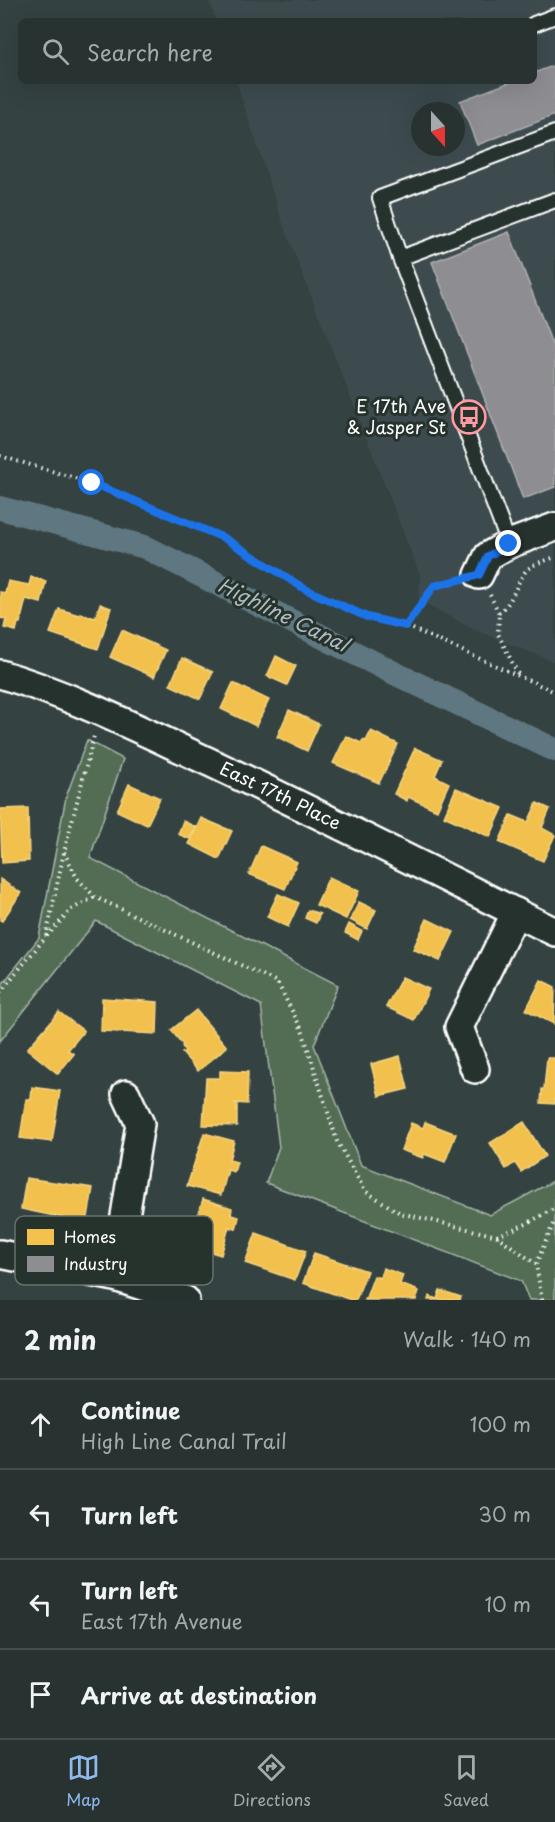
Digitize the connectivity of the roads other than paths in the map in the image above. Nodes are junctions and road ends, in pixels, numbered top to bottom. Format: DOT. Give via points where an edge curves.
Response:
graph roads {
  1 [pos="555,16"];
  2 [pos="537,23"];
  3 [pos="555,134"];
  4 [pos="555,200"];
  5 [pos="400,258"];
  6 [pos="555,527"];
  7 [pos="509,544"];
  8 [pos="479,575"];
  9 [pos="0,674"];
  10 [pos="516,912"];
  11 [pos="555,932"];
  12 [pos="475,1070"];
  13 [pos="126,1094"];
  14 [pos="125,1216"];
  15 [pos="0,1254"];
  16 [pos="15,1257"];
  17 [pos="139,1285"];
  18 [pos="185,1300"];
  1 -- 2 [label="lane"];
  3 -- 5 [label="lane" via="380,198"];
  4 -- 5 [label="lane"];
  5 -- 7 [label="lane"];
  6 -- 7 [label="street"];
  7 -- 8 [label="street" via="488,556"];
  9 -- 10 [label="street, East 17th Place" via="100,712 297,803"];
  10 -- 11 [label="street, East 17th Place"];
  10 -- 12 [label="street" via="459,1026"];
  13 -- 14 [label="street" via="140,1124"];
  15 -- 16 [label="street"];
  17 -- 18 [label="street"];
}
